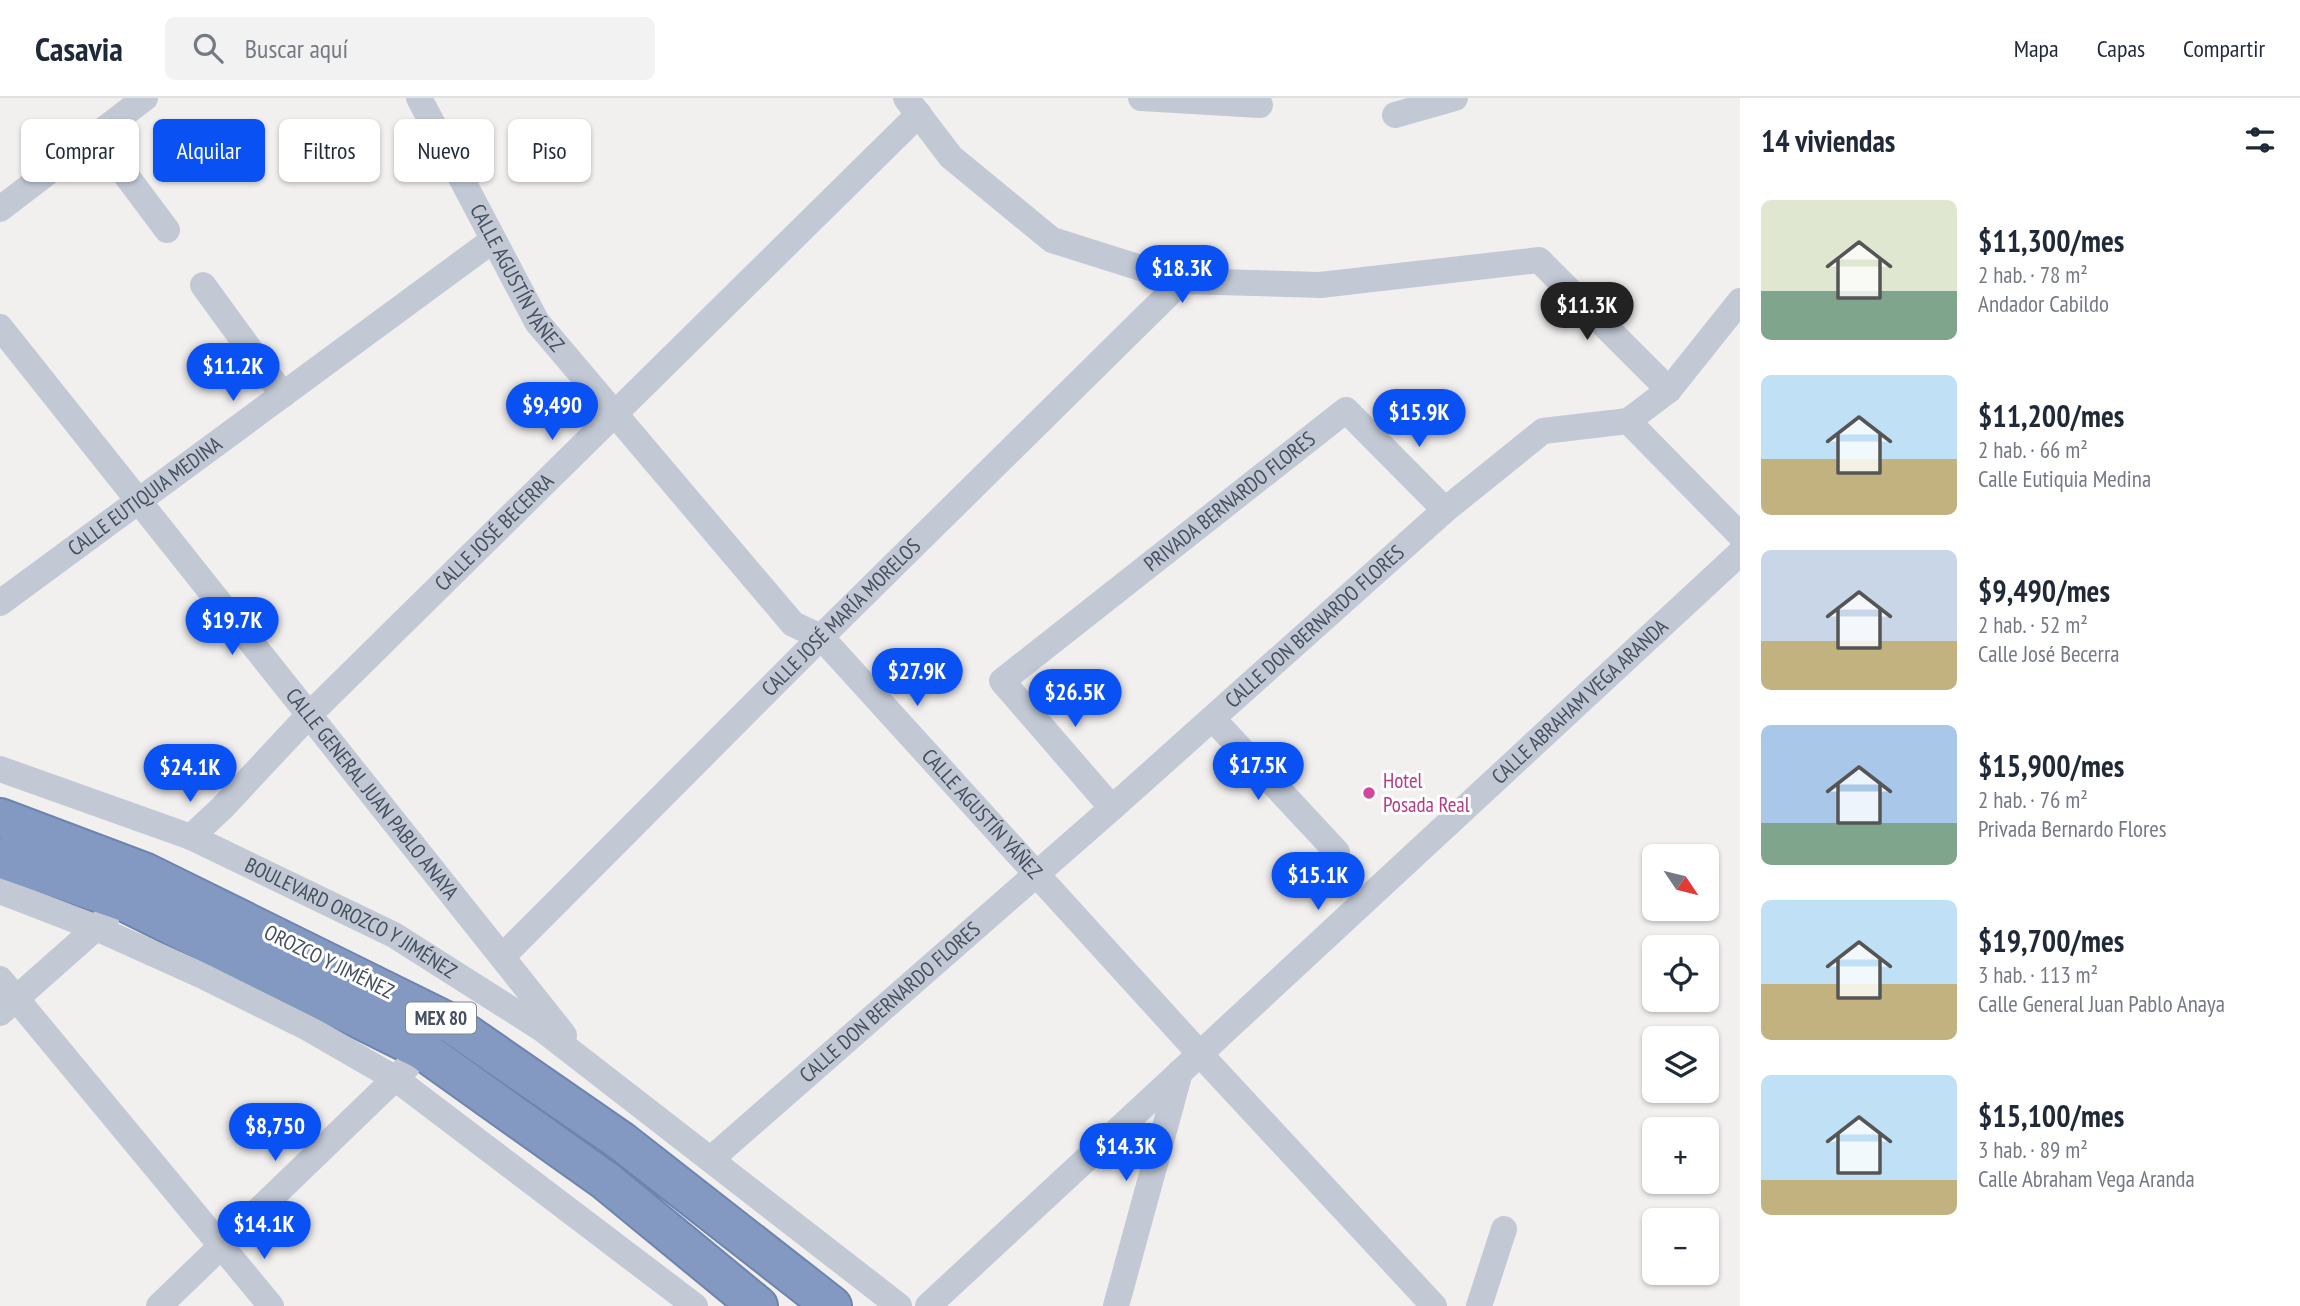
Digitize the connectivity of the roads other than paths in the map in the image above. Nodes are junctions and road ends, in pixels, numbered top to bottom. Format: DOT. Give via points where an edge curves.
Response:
graph roads {
  1 [pos="145,98"];
  2 [pos="419,98"];
  3 [pos="1141,98"];
  4 [pos="1455,98"];
  5 [pos="1260,105"];
  6 [pos="913,106"];
  7 [pos="1395,116"];
  8 [pos="117,119"];
  9 [pos="35,182"];
  10 [pos="131,182"];
  11 [pos="0,209"];
  12 [pos="167,230"];
  13 [pos="493,240"];
  14 [pos="1182,281"];
  15 [pos="203,285"];
  16 [pos="1740,301"];
  17 [pos="0,327"];
  18 [pos="1669,390"];
  19 [pos="283,395"];
  20 [pos="615,414"];
  21 [pos="1628,421"];
  22 [pos="139,502"];
  23 [pos="1445,510"];
  24 [pos="1740,535"];
  25 [pos="1740,553"];
  26 [pos="0,603"];
  27 [pos="821,637"];
  28 [pos="309,715"];
  29 [pos="1213,719"];
  30 [pos="0,769"];
  31 [pos="1112,808"];
  32 [pos="0,818"];
  33 [pos="191,837"];
  34 [pos="1338,852"];
  35 [pos="0,858"];
  36 [pos="1037,875"];
  37 [pos="0,891"];
  38 [pos="125,902"];
  39 [pos="96,928"];
  40 [pos="502,957"];
  41 [pos="5,997"];
  42 [pos="422,1050"];
  43 [pos="1200,1054"];
  44 [pos="586,1063"];
  45 [pos="1180,1072"];
  46 [pos="396,1079"];
  47 [pos="711,1159"];
  48 [pos="1504,1229"];
  49 [pos="221,1247"];
  50 [pos="159,1306"];
  51 [pos="271,1306"];
  52 [pos="695,1306"];
  53 [pos="758,1306"];
  54 [pos="832,1306"];
  55 [pos="899,1306"];
  56 [pos="928,1306"];
  57 [pos="1116,1306"];
  58 [pos="1434,1306"];
  59 [pos="1479,1306"];
  1 -- 8 [label="street"];
  2 -- 13 [label="street, CALLE AGUSTÍN YÁÑEZ"];
  3 -- 5 [label="street"];
  4 -- 7 [label="street"];
  6 -- 14 [label="street" via="951,157 1052,240"];
  6 -- 20 [label="street, CALLE JOSÉ BECERRA"];
  9 -- 11 [label="street"];
  10 -- 12 [label="street"];
  13 -- 19 [label="street, CALLE EUTIQUIA MEDINA"];
  13 -- 20 [label="street, CALLE AGUSTÍN YÁÑEZ" via="537,322"];
  14 -- 18 [label="street" via="1320,285 1539,260"];
  14 -- 27 [label="street, CALLE JOSÉ MARÍA MORELOS"];
  15 -- 19 [label="street"];
  16 -- 18 [label="street"];
  17 -- 22 [label="street, CALLE GENERAL JUAN PABLO ANAYA"];
  18 -- 21 [label="street"];
  19 -- 22 [label="street, CALLE EUTIQUIA MEDINA"];
  20 -- 27 [label="street, CALLE AGUSTÍN YÁÑEZ" via="793,624"];
  20 -- 28 [label="street, CALLE JOSÉ BECERRA"];
  21 -- 23 [label="street, CALLE DON BERNARDO FLORES" via="1543,431"];
  21 -- 24 [label="street"];
  22 -- 26 [label="street, CALLE EUTIQUIA MEDINA"];
  22 -- 28 [label="street, CALLE GENERAL JUAN PABLO ANAYA"];
  23 -- 29 [label="street, CALLE DON BERNARDO FLORES"];
  23 -- 31 [label="street, PRIVADA BERNARDO FLORES" via="1346,410 1002,681"];
  25 -- 43 [label="street, CALLE ABRAHAM VEGA ARANDA"];
  27 -- 36 [label="street, CALLE AGUSTÍN YÁÑEZ"];
  27 -- 40 [label="street, CALLE JOSÉ MARÍA MORELOS"];
  28 -- 33 [label="street, CALLE JOSÉ BECERRA"];
  28 -- 40 [label="street, CALLE GENERAL JUAN PABLO ANAYA"];
  29 -- 31 [label="street, CALLE DON BERNARDO FLORES"];
  29 -- 34 [label="street"];
  30 -- 33 [label="street, BOULEVARD OROZCO Y JIMÉNEZ / MEX 80"];
  31 -- 36 [label="street, CALLE DON BERNARDO FLORES"];
  32 -- 54 [label="highway, OROZCO Y JIMÉNEZ / MEX 80" via="146,873 453,1024 621,1141"];
  33 -- 44 [label="street, BOULEVARD OROZCO Y JIMÉNEZ / MEX 80" via="394,935 542,1029"];
  35 -- 38 [label="highway, OROZCO Y JIMÉNEZ / MEX 80"];
  36 -- 43 [label="street, CALLE AGUSTÍN YÁÑEZ"];
  36 -- 47 [label="street, CALLE DON BERNARDO FLORES"];
  37 -- 39 [label="street"];
  38 -- 39 [label="street"];
  38 -- 42 [label="highway, OROZCO Y JIMÉNEZ / MEX 80"];
  39 -- 41 [label="street"];
  39 -- 46 [label="street" via="306,1027"];
  40 -- 44 [label="street, CALLE GENERAL JUAN PABLO ANAYA"];
  41 -- 49 [label="street"];
  42 -- 46 [label="street"];
  42 -- 53 [label="highway, OROZCO Y JIMÉNEZ / MEX 80" via="606,1181"];
  43 -- 45 [label="street, CALLE ABRAHAM VEGA ARANDA"];
  43 -- 58 [label="street, CALLE AGUSTÍN YÁÑEZ"];
  44 -- 47 [label="street, BOULEVARD OROZCO Y JIMÉNEZ / MEX 80"];
  45 -- 56 [label="street, CALLE ABRAHAM VEGA ARANDA"];
  45 -- 57 [label="street"];
  46 -- 49 [label="street"];
  46 -- 52 [label="street"];
  47 -- 55 [label="street, BOULEVARD OROZCO Y JIMÉNEZ / MEX 80"];
  48 -- 59 [label="street"];
  49 -- 50 [label="street"];
  49 -- 51 [label="street"];
}
